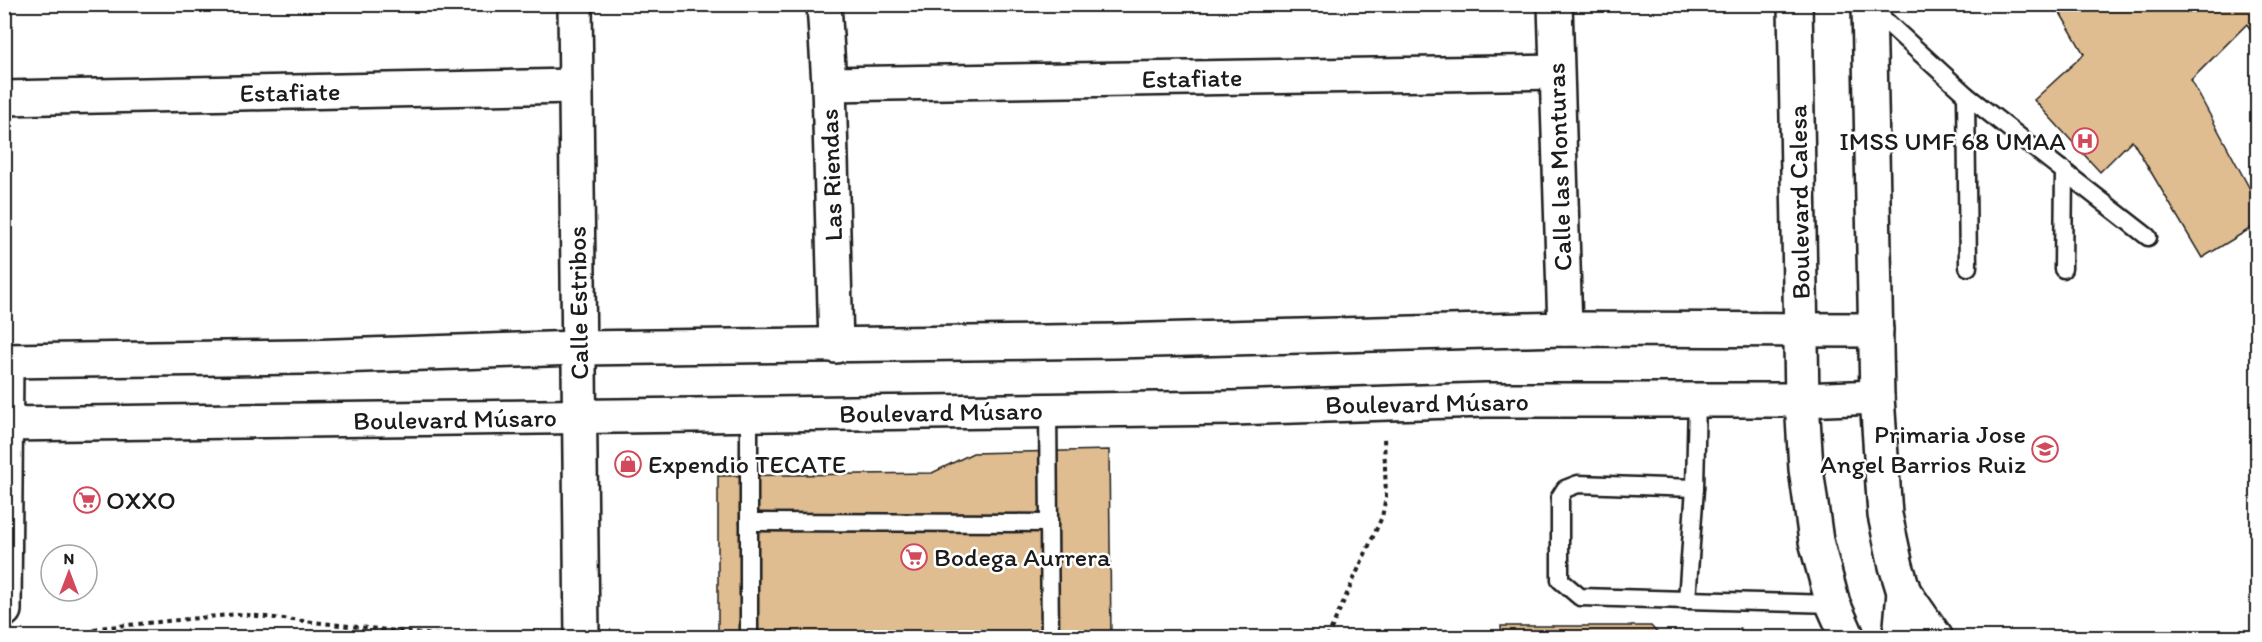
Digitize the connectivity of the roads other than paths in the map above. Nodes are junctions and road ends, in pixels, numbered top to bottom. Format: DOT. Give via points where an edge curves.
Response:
graph roads {
  1 [pos="575,4"];
  2 [pos="824,4"];
  3 [pos="1554,4"];
  4 [pos="1796,4"];
  5 [pos="1869,5"];
  6 [pos="1556,72"];
  7 [pos="829,84"];
  8 [pos="575,86"];
  9 [pos="1966,95"];
  10 [pos="4,98"];
  11 [pos="2064,170"];
  12 [pos="2148,237"];
  13 [pos="1968,267"];
  14 [pos="2063,269"];
  15 [pos="1565,329"];
  16 [pos="1801,330"];
  17 [pos="1876,330"];
  18 [pos="836,346"];
  19 [pos="579,348"];
  20 [pos="5,361"];
  21 [pos="1878,397"];
  22 [pos="1697,399"];
  23 [pos="1802,400"];
  24 [pos="1048,410"];
  25 [pos="749,414"];
  26 [pos="579,417"];
  27 [pos="5,424"];
  28 [pos="1695,488"];
  29 [pos="749,522"];
  30 [pos="1049,523"];
  31 [pos="1904,592"];
  32 [pos="1687,600"];
  33 [pos="1833,604"];
  34 [pos="4,610"];
  35 [pos="582,638"];
  36 [pos="749,638"];
  37 [pos="1050,638"];
  38 [pos="1848,638"];
  39 [pos="1900,638"];
  40 [pos="1936,638"];
  1 -- 8 [label="street, Calle Estribos"];
  2 -- 7 [label="street, Las Riendas"];
  3 -- 6 [label="street, Calle las Monturas"];
  4 -- 16 [label="street, Boulevard Calesa"];
  5 -- 9 [label="lane"];
  5 -- 17 [label="street"];
  6 -- 7 [label="street, Estafiate"];
  6 -- 15 [label="street, Calle las Monturas"];
  7 -- 18 [label="street, Las Riendas"];
  8 -- 10 [label="street, Estafiate"];
  8 -- 19 [label="street, Calle Estribos"];
  9 -- 11 [label="lane"];
  9 -- 13 [label="lane"];
  11 -- 12 [label="lane"];
  11 -- 14 [label="lane"];
  15 -- 16 [label="street"];
  15 -- 18 [label="street"];
  16 -- 17 [label="street"];
  16 -- 23 [label="street, Boulevard Calesa"];
  17 -- 21 [label="street"];
  18 -- 19 [label="street"];
  19 -- 20 [label="street"];
  19 -- 26 [label="street, Calle Estribos"];
  20 -- 27 [label="street"];
  21 -- 23 [label="street, Boulevard Músaro"];
  21 -- 31 [label="street" via="1885,515"];
  22 -- 23 [label="street, Boulevard Músaro"];
  22 -- 24 [label="street, Boulevard Músaro"];
  22 -- 28 [label="lane"];
  23 -- 33 [label="street, Boulevard Calesa" via="1816,541"];
  24 -- 25 [label="street, Boulevard Músaro"];
  24 -- 30 [label="lane"];
  25 -- 26 [label="street, Boulevard Músaro"];
  25 -- 29 [label="lane"];
  26 -- 27 [label="street, Boulevard Músaro"];
  26 -- 35 [label="street, Calle Estribos"];
  27 -- 34 [label="street"];
  28 -- 32 [label="lane"];
  28 -- 32 [label="lane" via="1578,484 1565,489 1560,497 1560,579 1580,597"];
  29 -- 30 [label="lane"];
  29 -- 36 [label="lane"];
  30 -- 37 [label="lane"];
  31 -- 39 [label="street"];
  31 -- 40 [label="street"];
  32 -- 33 [label="lane"];
  33 -- 38 [label="street, Boulevard Calesa"];
}
